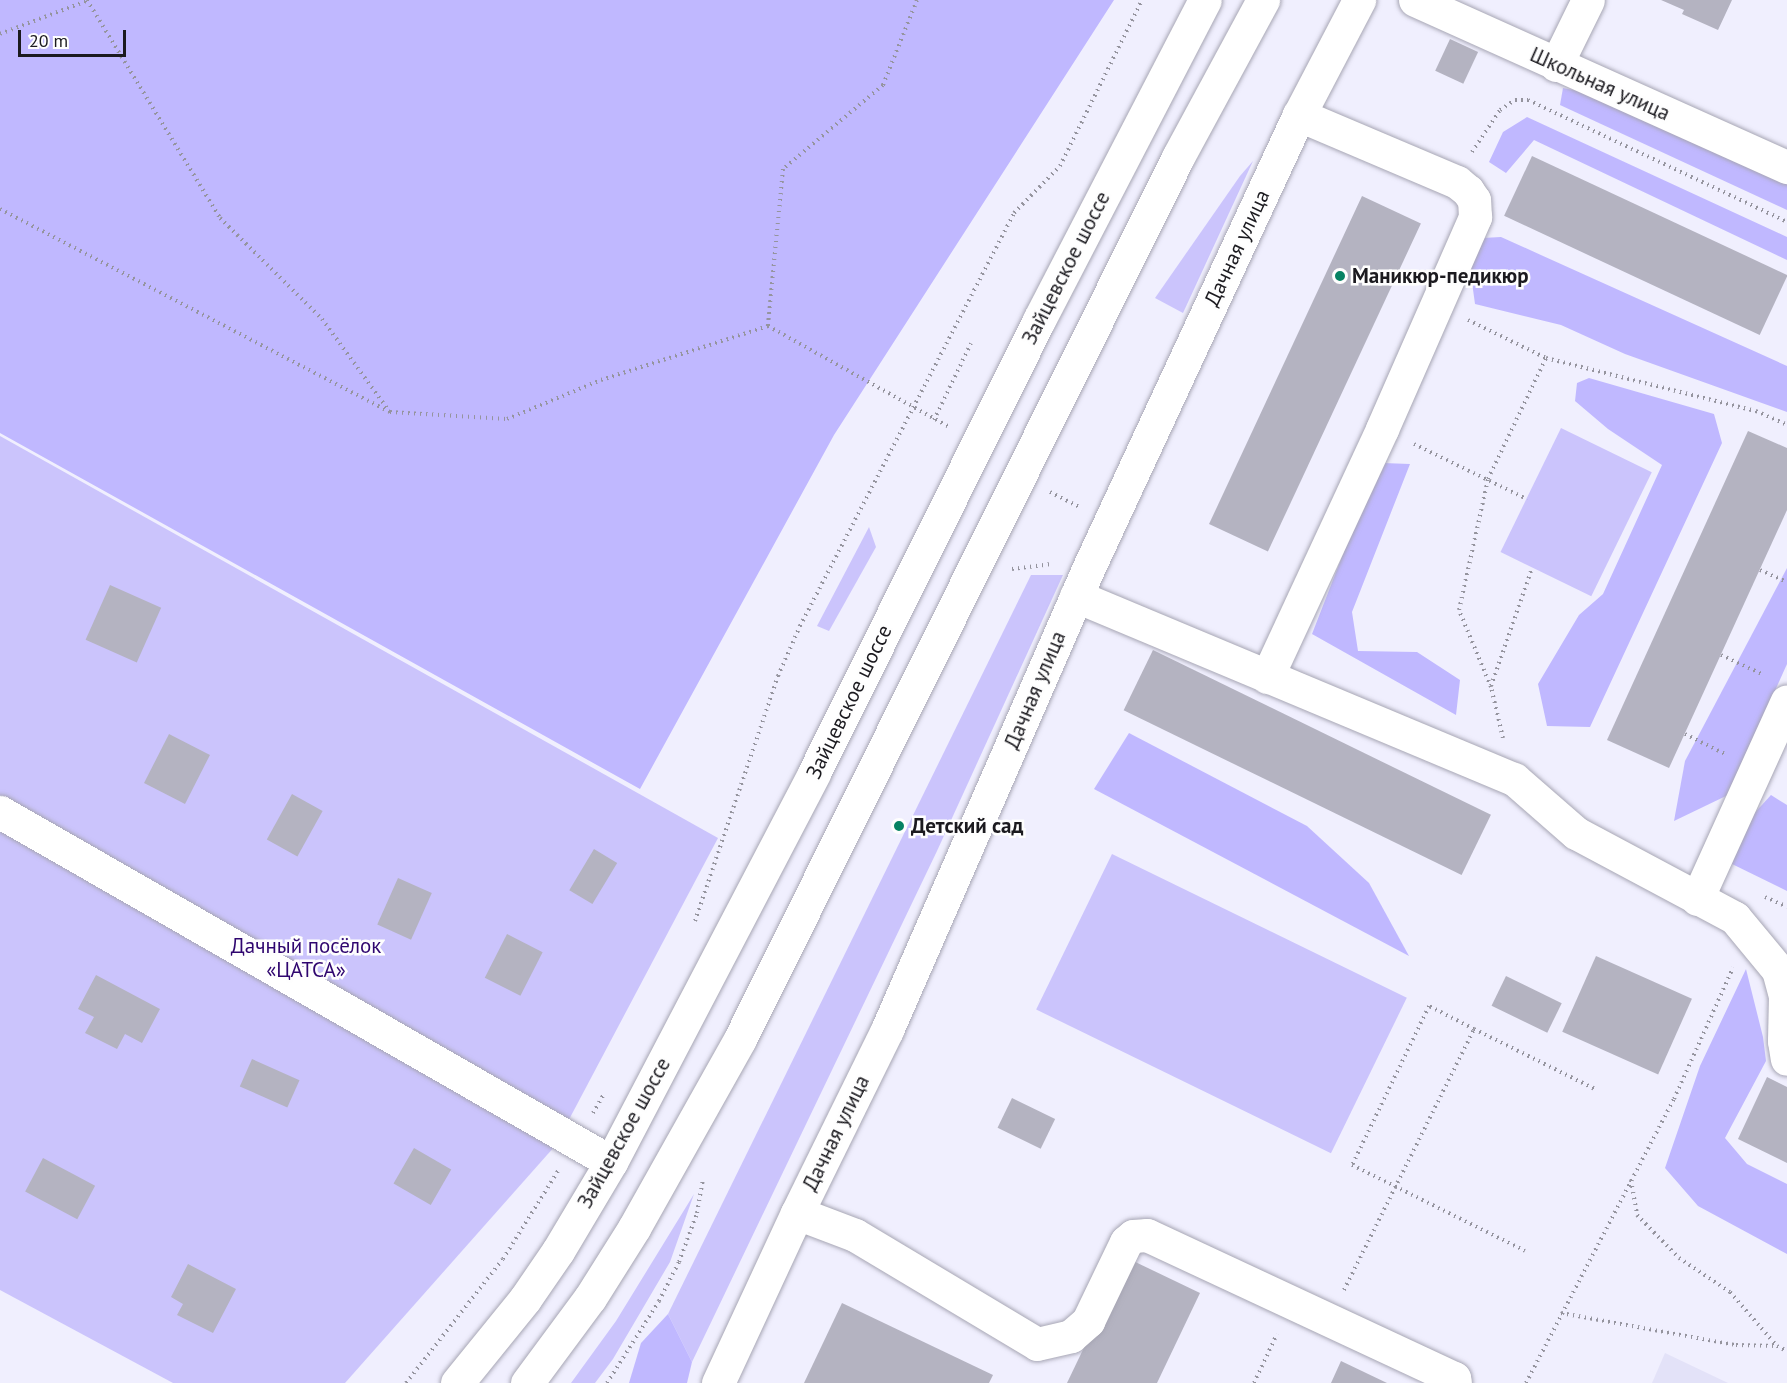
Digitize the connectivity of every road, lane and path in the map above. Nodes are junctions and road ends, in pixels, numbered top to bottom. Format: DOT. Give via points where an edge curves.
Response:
graph roads {
  1 [pos="88,0"];
  2 [pos="917,0"];
  3 [pos="1142,0"];
  4 [pos="1205,0"];
  5 [pos="1263,0"];
  6 [pos="1359,0"];
  7 [pos="1415,0"];
  8 [pos="1588,0"];
  9 [pos="0,34"];
  10 [pos="1556,65"];
  11 [pos="1299,115"];
  12 [pos="1787,167"];
  13 [pos="1457,182"];
  14 [pos="0,209"];
  15 [pos="1787,222"];
  16 [pos="1436,304"];
  17 [pos="768,326"];
  18 [pos="971,343"];
  19 [pos="1546,358"];
  20 [pos="914,408"];
  21 [pos="390,412"];
  22 [pos="934,420"];
  23 [pos="1787,425"];
  24 [pos="954,429"];
  25 [pos="1382,429"];
  26 [pos="1488,479"];
  27 [pos="1046,489"];
  28 [pos="1527,499"];
  29 [pos="1081,507"];
  30 [pos="1064,562"];
  31 [pos="1532,568"];
  32 [pos="1005,570"];
  33 [pos="1760,570"];
  34 [pos="1787,582"];
  35 [pos="1076,596"];
  36 [pos="1721,655"];
  37 [pos="1267,677"];
  38 [pos="1491,687"];
  39 [pos="1778,689"];
  40 [pos="1685,734"];
  41 [pos="1755,770"];
  42 [pos="1514,779"];
  43 [pos="0,812"];
  44 [pos="1697,899"];
  45 [pos="694,922"];
  46 [pos="1748,934"];
  47 [pos="1474,1029"];
  48 [pos="1787,1059"];
  49 [pos="1597,1090"];
  50 [pos="611,1162"];
  51 [pos="705,1170"];
  52 [pos="1631,1180"];
  53 [pos="1395,1187"];
  54 [pos="797,1213"];
  55 [pos="1525,1251"];
  56 [pos="1339,1301"];
  57 [pos="1561,1313"];
  58 [pos="1777,1346"];
  59 [pos="1787,1351"];
  60 [pos="458,1383"];
  61 [pos="527,1383"];
  62 [pos="607,1383"];
  63 [pos="718,1383"];
  64 [pos="1455,1383"];
  65 [pos="1526,1383"];
  1 -- 9 [label="path"];
  1 -- 21 [label="path" via="220,218 322,319"];
  2 -- 17 [label="path" via="883,85 783,169"];
  3 -- 20 [label="path" via="1059,165 1014,213"];
  4 -- 50 [label="main road, Зайцевское шоссе" via="1034,331 819,764"];
  5 -- 61 [label="main road" via="1173,168 740,1039 634,1228 590,1298"];
  6 -- 11 [label="main road, Дачная улица"];
  7 -- 10 [label="main road, Школьная улица"];
  8 -- 10 [label="main road"];
  10 -- 12 [label="main road, Школьная улица"];
  11 -- 13 [label="main road"];
  11 -- 35 [label="main road, Дачная улица"];
  13 -- 15 [label="path" via="1500,110 1515,100 1528,100"];
  13 -- 16 [label="main road" via="1473,200 1475,217"];
  14 -- 21 [label="path"];
  16 -- 19 [label="path"];
  16 -- 25 [label="main road"];
  17 -- 20 [label="path"];
  17 -- 21 [label="path" via="601,380 507,419"];
  18 -- 22 [label="path"];
  19 -- 23 [label="path" via="1756,411"];
  19 -- 26 [label="path"];
  20 -- 22 [label="path"];
  20 -- 45 [label="path" via="800,626 778,676"];
  22 -- 24 [label="path"];
  25 -- 26 [label="path"];
  25 -- 37 [label="main road"];
  26 -- 28 [label="path"];
  26 -- 38 [label="path" via="1459,610"];
  27 -- 29 [label="path"];
  30 -- 32 [label="path"];
  31 -- 38 [label="path"];
  33 -- 34 [label="path"];
  35 -- 37 [label="main road"];
  35 -- 54 [label="main road, Дачная улица" via="887,1030"];
  36 -- 39 [label="path"];
  37 -- 42 [label="main road"];
  38 -- 42 [label="path"];
  39 -- 41 [label="main road"];
  40 -- 41 [label="path"];
  41 -- 44 [label="main road"];
  42 -- 44 [label="main road" via="1576,833"];
  43 -- 50 [label="main road"];
  44 -- 46 [label="main road" via="1735,918"];
  46 -- 48 [label="main road" via="1778,970 1785,996"];
  46 -- 52 [label="path" via="1674,1099"];
  47 -- 49 [label="path"];
  47 -- 53 [label="path"];
  47 -- 53 [label="path" via="1429,1006 1352,1165"];
  50 -- 60 [label="main road, Зайцевское шоссе" via="538,1279"];
  51 -- 62 [label="path" via="697,1213 679,1262"];
  52 -- 57 [label="path"];
  52 -- 58 [label="path" via="1637,1215 1679,1258 1730,1293"];
  53 -- 55 [label="path"];
  53 -- 56 [label="path"];
  54 -- 63 [label="main road, Дачная улица"];
  54 -- 64 [label="main road" via="855,1235 1037,1344 1071,1336 1088,1321 1126,1242 1133,1236 1147,1235 1454,1378"];
  57 -- 58 [label="path" via="1736,1345"];
  57 -- 65 [label="path"];
  58 -- 59 [label="path"];
}
